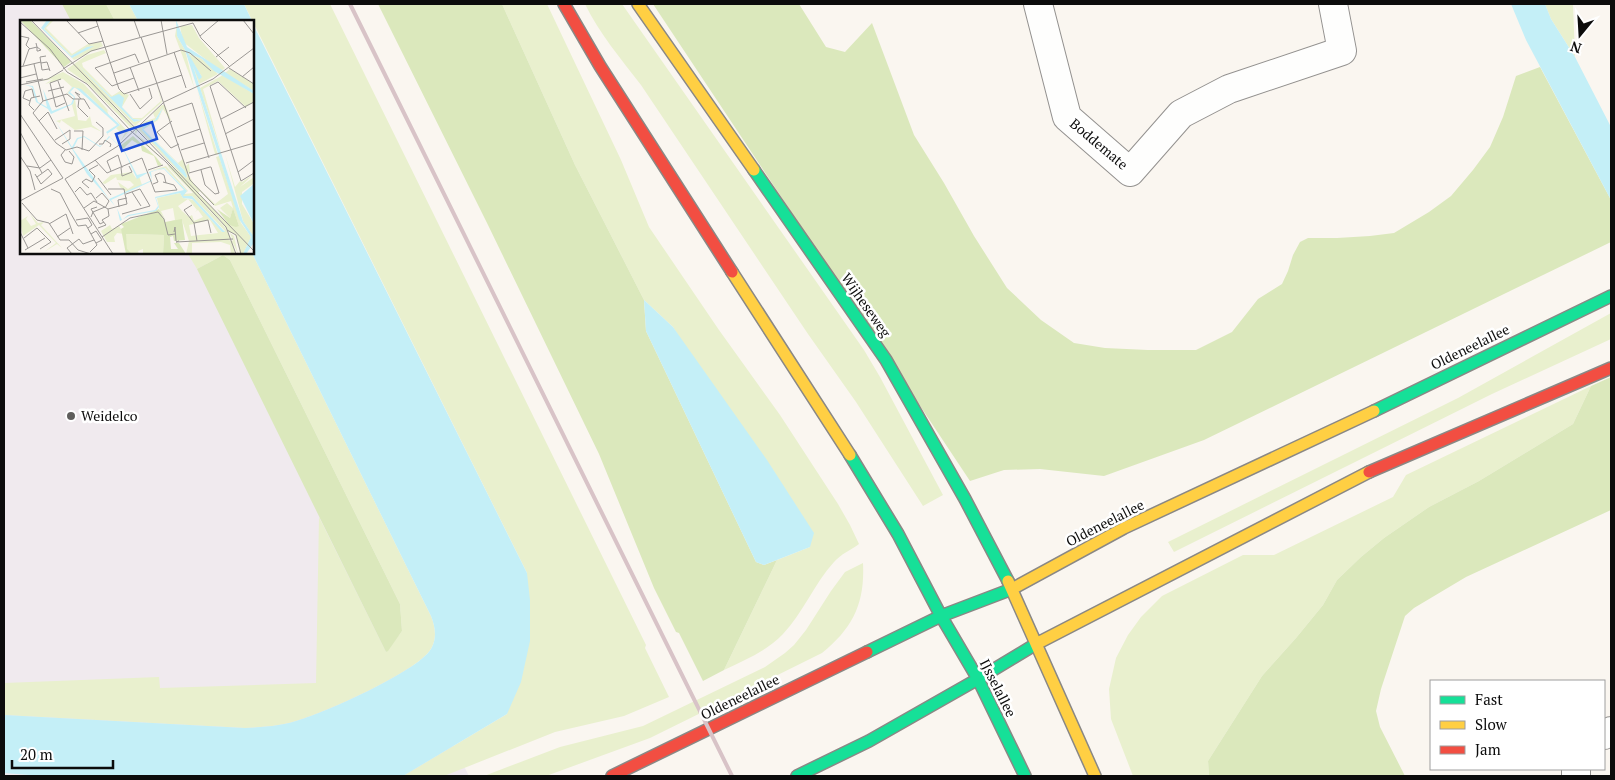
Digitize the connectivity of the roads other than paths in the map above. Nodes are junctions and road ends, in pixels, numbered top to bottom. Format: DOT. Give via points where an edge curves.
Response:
graph roads {
  1 [pos="564,4"];
  2 [pos="638,4"];
  3 [pos="1038,4"];
  4 [pos="1333,4"];
  5 [pos="1611,296"];
  6 [pos="1611,368"];
  7 [pos="1012,588"];
  8 [pos="941,616"];
  9 [pos="1036,644"];
  10 [pos="978,679"];
  11 [pos="612,776"];
  12 [pos="797,776"];
  13 [pos="1025,776"];
  14 [pos="1095,776"];
  1 -- 8 [label="main road" via="605,75 875,495"];
  2 -- 7 [label="main road, Wijheseweg" via="886,360"];
  3 -- 4 [label="street, Boddemate" via="1067,117 1130,172 1181,114 1229,89 1342,51"];
  5 -- 7 [label="main road, Oldeneelallee" via="1124,528"];
  6 -- 9 [label="main road" via="1381,466"];
  7 -- 8 [label="main road, Oldeneelallee"];
  7 -- 9 [label="main road, Wijheseweg"];
  8 -- 10 [label="main road, IJsselallee"];
  8 -- 11 [label="main road, Oldeneelallee"];
  9 -- 10 [label="main road"];
  9 -- 14 [label="main road"];
  10 -- 12 [label="main road" via="869,741"];
  10 -- 13 [label="main road, IJsselallee"];
}
